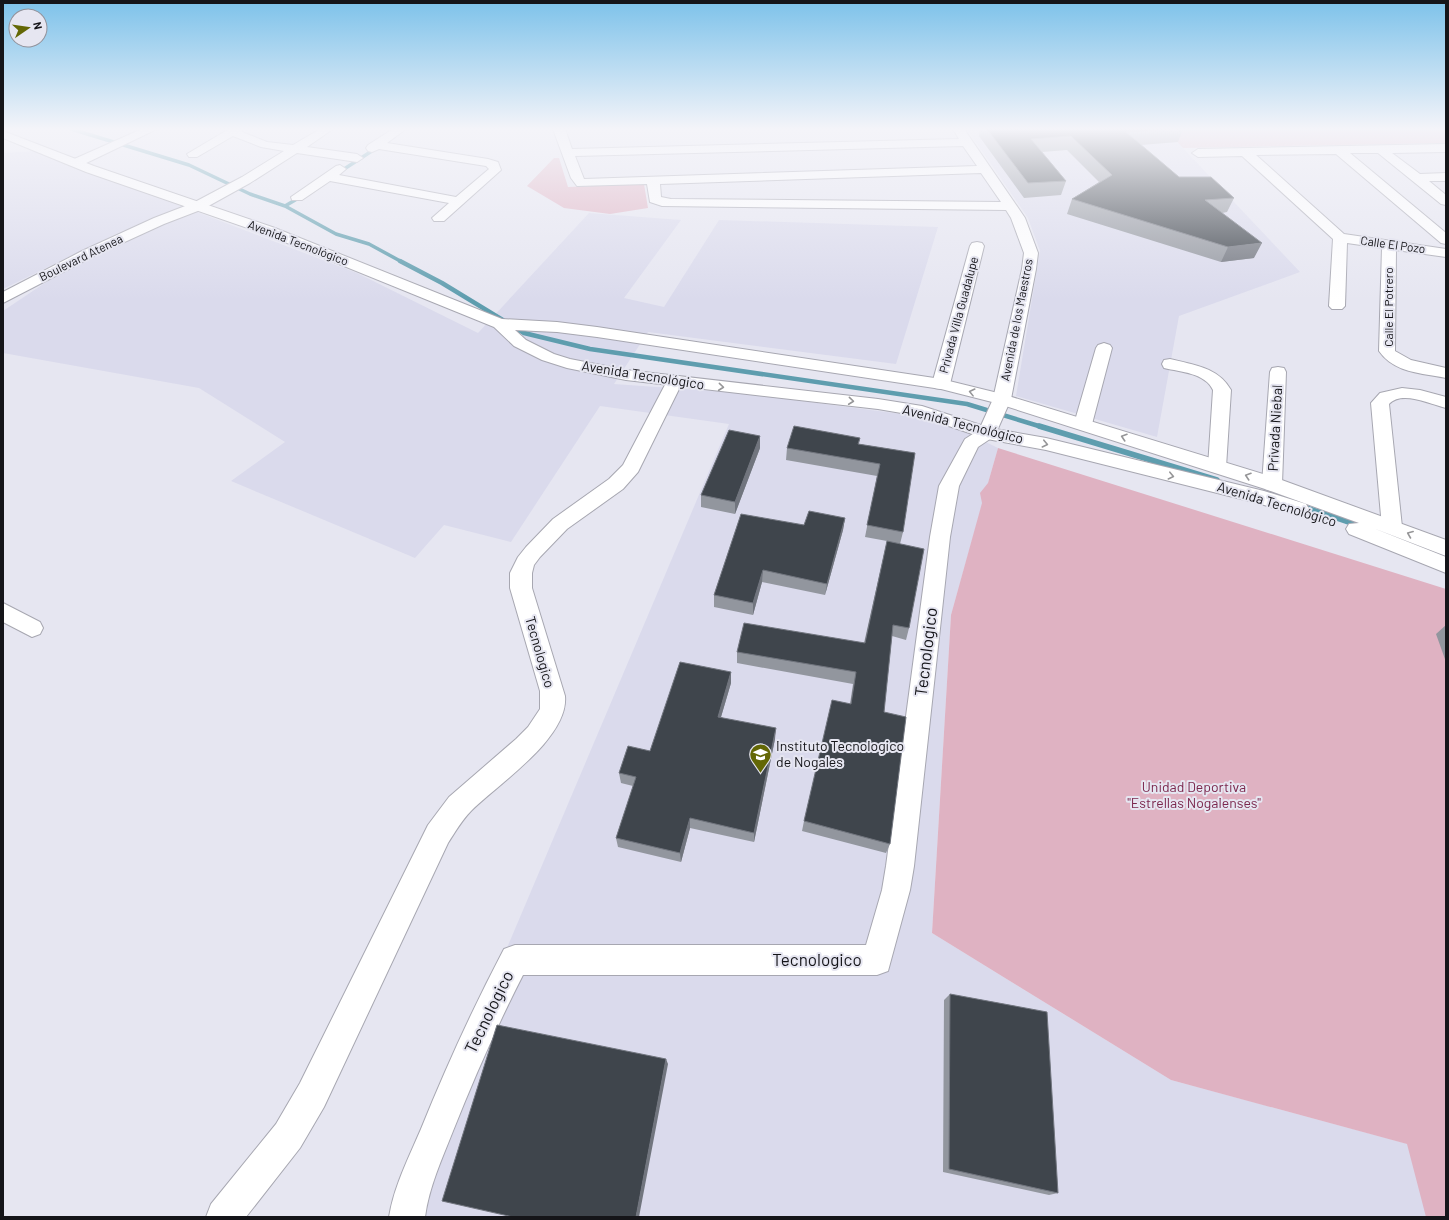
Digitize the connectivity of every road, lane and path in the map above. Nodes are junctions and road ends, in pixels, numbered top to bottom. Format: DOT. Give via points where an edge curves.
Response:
graph roads {
  1 [pos="140,186"];
  2 [pos="228,186"];
  3 [pos="314,186"];
  4 [pos="379,186"];
  5 [pos="476,186"];
  6 [pos="654,186"];
  7 [pos="997,186"];
  8 [pos="1282,186"];
  9 [pos="1382,186"];
  10 [pos="1427,186"];
  11 [pos="297,197"];
  12 [pos="459,200"];
  13 [pos="1446,201"];
  14 [pos="193,205"];
  15 [pos="1011,206"];
  16 [pos="439,218"];
  17 [pos="1340,238"];
  18 [pos="1446,240"];
  19 [pos="1389,245"];
  20 [pos="977,246"];
  21 [pos="1446,253"];
  22 [pos="3,298"];
  23 [pos="1337,306"];
  24 [pos="500,324"];
  25 [pos="558,327"];
  26 [pos="1104,348"];
  27 [pos="548,357"];
  28 [pos="1170,364"];
  29 [pos="1278,372"];
  30 [pos="1446,373"];
  31 [pos="675,381"];
  32 [pos="941,384"];
  33 [pos="1001,401"];
  34 [pos="1446,403"];
  35 [pos="1083,424"];
  36 [pos="989,430"];
  37 [pos="1217,467"];
  38 [pos="1272,484"];
  39 [pos="1392,527"];
  40 [pos="1446,548"];
  41 [pos="1446,565"];
  42 [pos="3,612"];
  43 [pos="32,628"];
  44 [pos="224,1217"];
  45 [pos="406,1217"];
  1 -- 14 [label="street, Avenida Tecnológico"];
  2 -- 14 [label="street, Boulevard Atenea"];
  3 -- 11 [label="street"];
  4 -- 12 [label="street"];
  5 -- 12 [label="street"];
  6 -- 15 [label="street" via="655,199 671,203"];
  7 -- 15 [label="street, Avenida de los Maestros"];
  8 -- 17 [label="street"];
  9 -- 18 [label="street"];
  10 -- 13 [label="street"];
  12 -- 16 [label="street"];
  14 -- 22 [label="street, Boulevard Atenea" via="87,254"];
  14 -- 24 [label="street, Avenida Tecnológico" via="270,231"];
  15 -- 33 [label="street, Avenida de los Maestros" via="1025,235 1030,253 1029,269"];
  17 -- 19 [label="street, Calle El Pozo"];
  17 -- 23 [label="street"];
  19 -- 21 [label="street, Calle El Pozo"];
  19 -- 30 [label="street, Calle El Potrero" via="1387,351 1393,360 1401,363"];
  20 -- 32 [label="street, Privada Villa Guadalupe"];
  24 -- 25 [label="street, Avenida Tecnológico"];
  24 -- 27 [label="street, Avenida Tecnológico" via="520,343"];
  25 -- 27 [label="street" via="545,332 541,337 542,349"];
  25 -- 32 [label="street, Avenida Tecnológico"];
  26 -- 35 [label="street"];
  27 -- 31 [label="street, Avenida Tecnológico" via="618,374"];
  28 -- 37 [label="street" via="1207,374 1220,384 1222,390"];
  29 -- 38 [label="street, Privada Niebal"];
  31 -- 36 [label="street, Avenida Tecnológico, one-way" via="922,411"];
  31 -- 44 [label="street, Tecnologico" via="631,468 616,484 560,524 525,562 521,574 521,588 552,688 552,709 526,746 449,816 312,1095 288,1136"];
  33 -- 32 [label="street, Avenida Tecnológico, one-way"];
  33 -- 35 [label="street, Avenida Tecnológico"];
  33 -- 36 [label="street, Avenida de los Maestros"];
  34 -- 39 [label="street" via="1396,393 1388,394 1380,403"];
  37 -- 35 [label="street, Avenida Tecnológico, one-way"];
  36 -- 41 [label="street, Avenida Tecnológico, one-way" via="1264,498 1346,525"];
  36 -- 45 [label="street, Tecnologico" via="971,442 949,486 940,537 900,866 877,960 515,960 489,1007 465,1059 410,1197"];
  38 -- 37 [label="street, Avenida Tecnológico, one-way"];
  38 -- 39 [label="street, Avenida Tecnológico"];
  40 -- 39 [label="street, Avenida Tecnológico, one-way"];
  42 -- 43 [label="street"];
}
